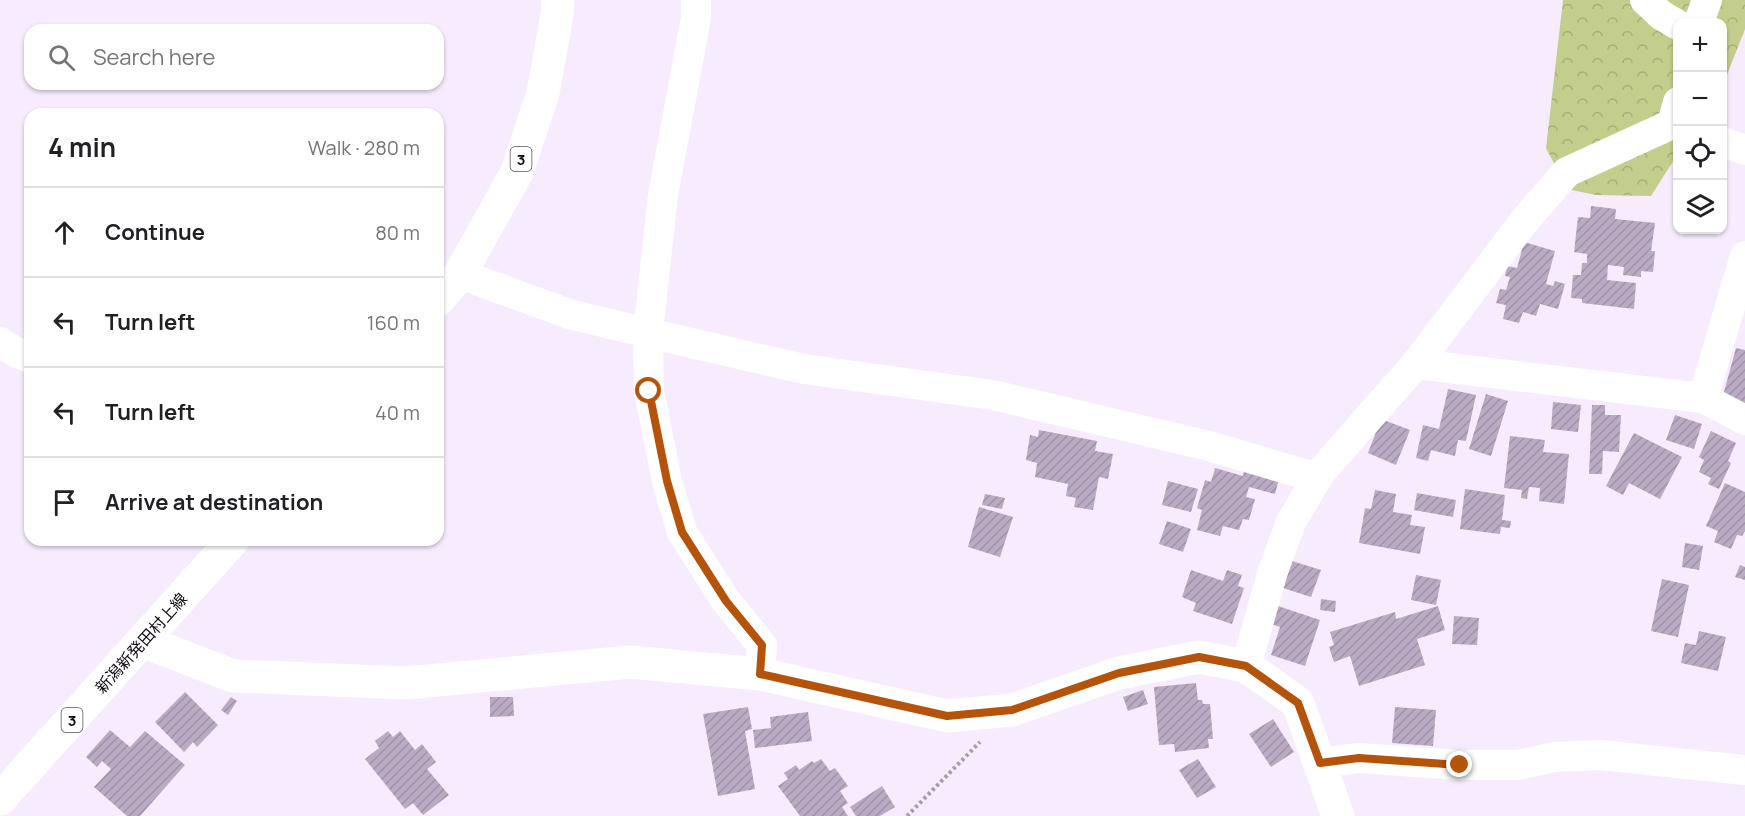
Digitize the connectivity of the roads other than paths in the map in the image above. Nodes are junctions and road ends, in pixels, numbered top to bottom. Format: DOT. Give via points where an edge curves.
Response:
graph roads {
  1 [pos="558,0"];
  2 [pos="696,0"];
  3 [pos="1645,0"];
  4 [pos="1707,0"];
  5 [pos="1700,18"];
  6 [pos="1673,22"];
  7 [pos="1673,118"];
  8 [pos="1727,144"];
  9 [pos="1745,150"];
  10 [pos="1745,256"];
  11 [pos="460,274"];
  12 [pos="444,293"];
  13 [pos="648,333"];
  14 [pos="0,342"];
  15 [pos="24,356"];
  16 [pos="1416,364"];
  17 [pos="1703,398"];
  18 [pos="1745,420"];
  19 [pos="1317,478"];
  20 [pos="228,546"];
  21 [pos="143,641"];
  22 [pos="1246,666"];
  23 [pos="760,674"];
  24 [pos="1320,763"];
  25 [pos="1745,770"];
  26 [pos="0,799"];
  27 [pos="1338,816"];
  1 -- 11 [label="street, 3" via="543,93 517,172"];
  2 -- 13 [label="street" via="696,18 663,195"];
  3 -- 6 [label="street"];
  4 -- 5 [label="street"];
  7 -- 16 [label="street" via="1566,172"];
  8 -- 9 [label="street"];
  10 -- 17 [label="street"];
  11 -- 12 [label="street, 3"];
  11 -- 13 [label="street" via="569,314"];
  13 -- 19 [label="street" via="804,369 993,395 1209,446"];
  13 -- 23 [label="street" via="649,391 682,532 726,601 762,645"];
  14 -- 15 [label="street"];
  16 -- 17 [label="street"];
  16 -- 19 [label="street"];
  17 -- 18 [label="street"];
  19 -- 22 [label="street" via="1291,522"];
  20 -- 21 [label="street, 新潟新発田村上線 / 3"];
  21 -- 23 [label="street" via="233,676 406,683 630,662"];
  21 -- 26 [label="street, 新潟新発田村上線 / 3"];
  22 -- 23 [label="street" via="1199,657 1119,673 1012,710 947,716"];
  22 -- 24 [label="street" via="1298,703"];
  24 -- 25 [label="street" via="1359,758 1518,765 1555,757 1600,755"];
  24 -- 27 [label="street"];
}
